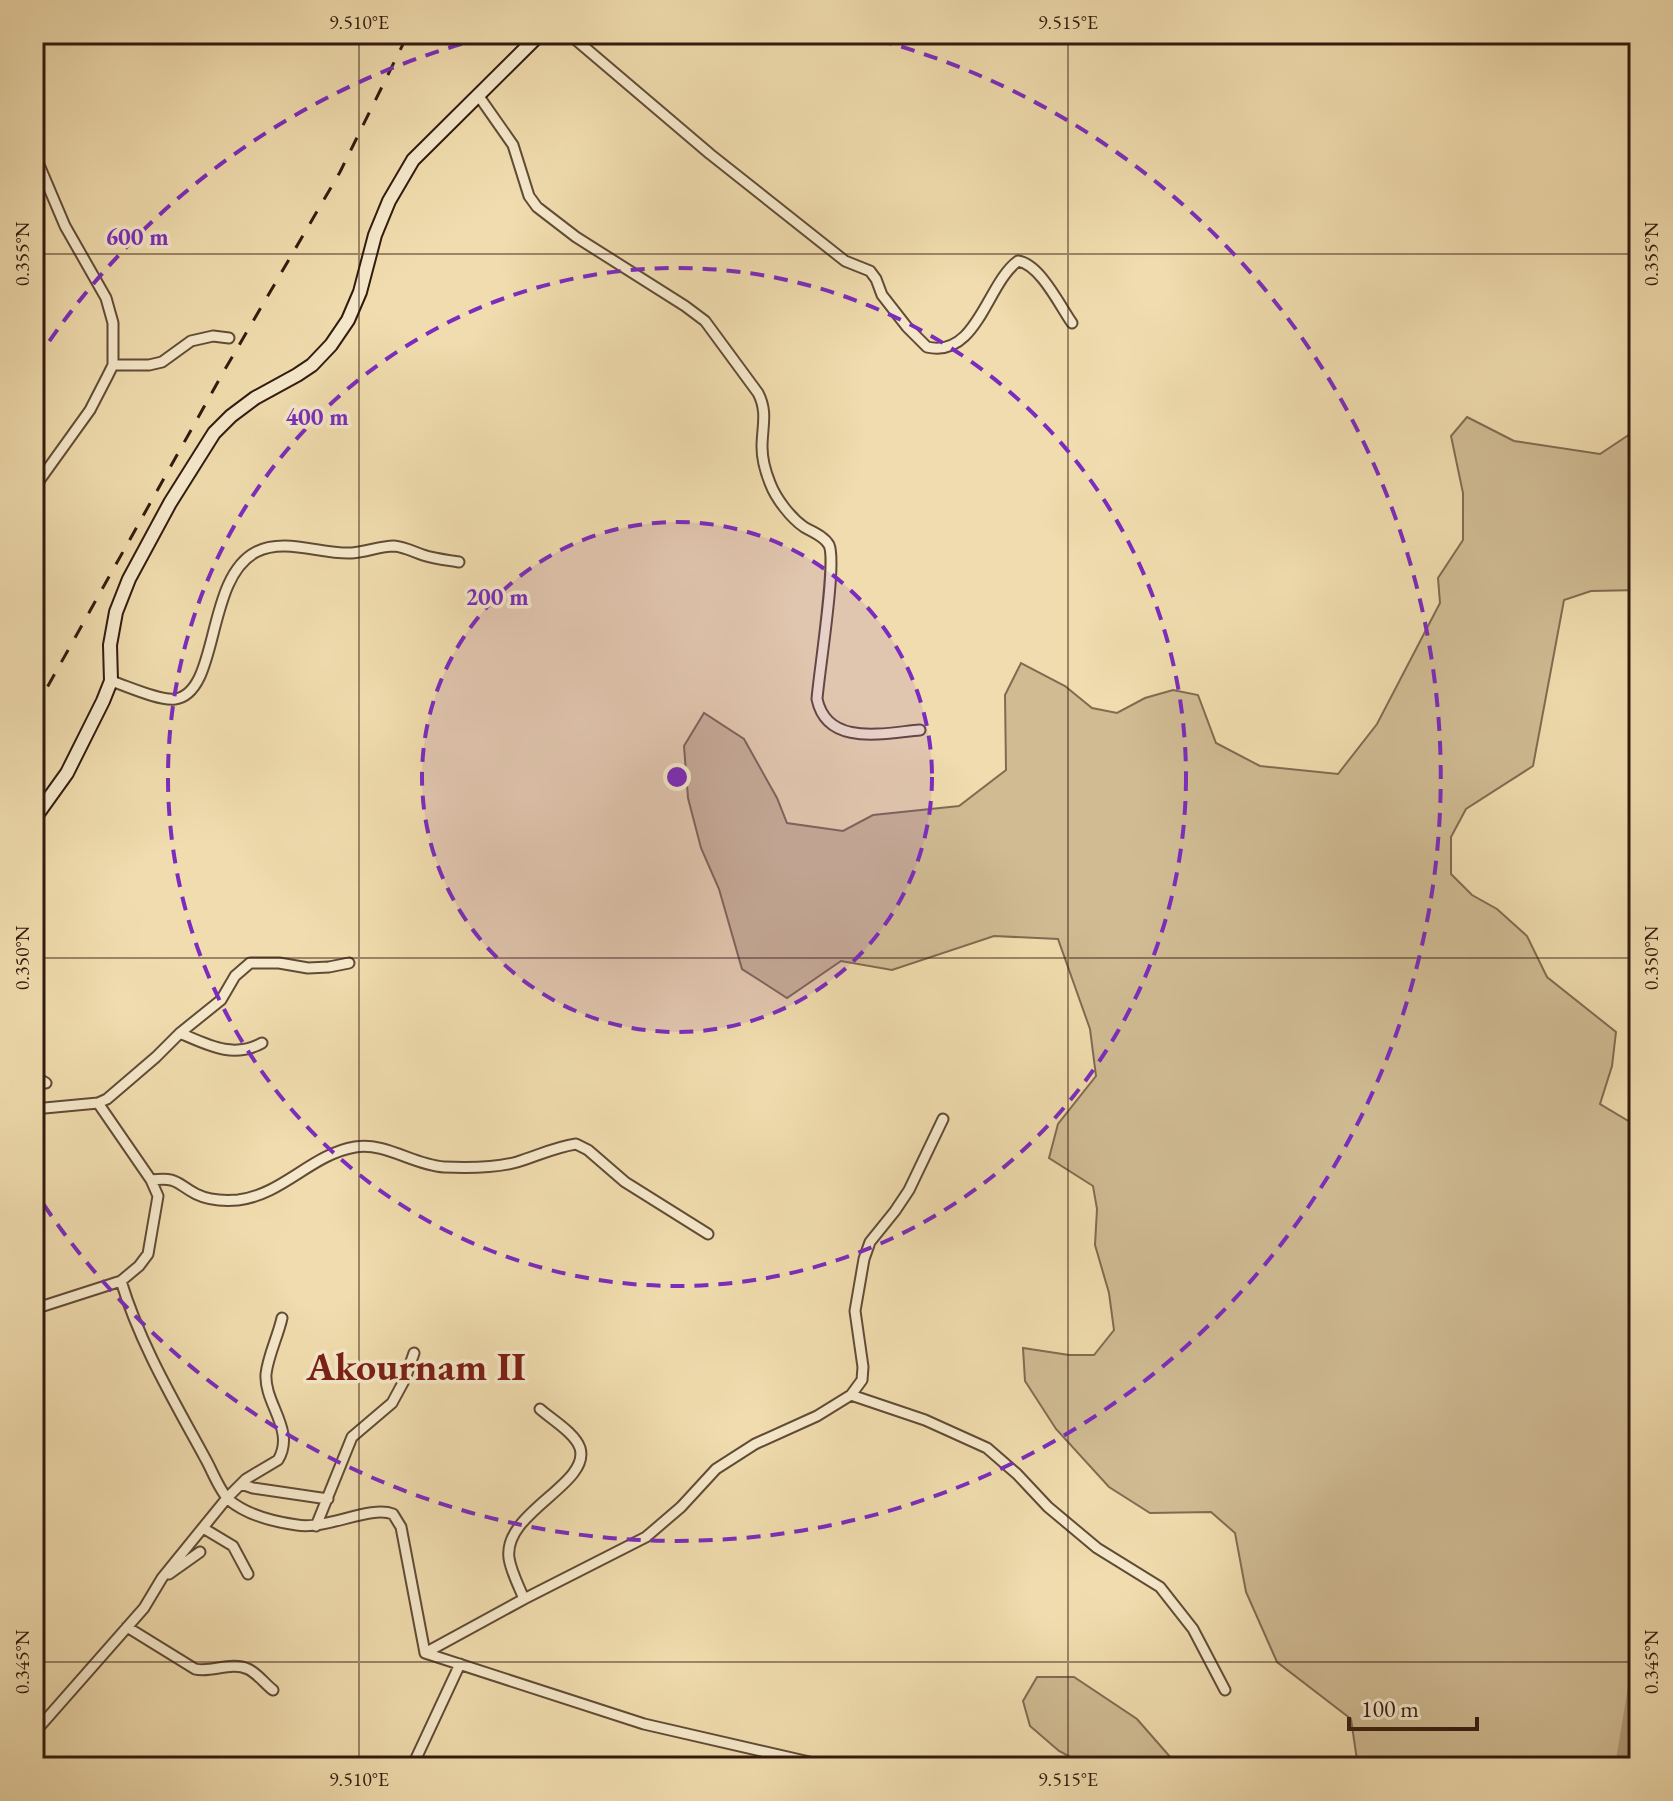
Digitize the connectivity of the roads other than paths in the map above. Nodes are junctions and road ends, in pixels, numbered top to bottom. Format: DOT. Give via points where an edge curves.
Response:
graph roads {
  1 [pos="540,34"];
  2 [pos="569,34"];
  3 [pos="478,95"];
  4 [pos="34,153"];
  5 [pos="37,166"];
  6 [pos="1072,323"];
  7 [pos="229,338"];
  8 [pos="113,365"];
  9 [pos="34,488"];
  10 [pos="459,562"];
  11 [pos="111,681"];
  12 [pos="920,730"];
  13 [pos="34,819"];
  14 [pos="349,963"];
  15 [pos="180,1033"];
  16 [pos="262,1043"];
  17 [pos="34,1076"];
  18 [pos="46,1083"];
  19 [pos="98,1103"];
  20 [pos="34,1109"];
  21 [pos="943,1119"];
  22 [pos="151,1180"];
  23 [pos="708,1234"];
  24 [pos="121,1281"];
  25 [pos="34,1309"];
  26 [pos="282,1318"];
  27 [pos="414,1353"];
  28 [pos="851,1395"];
  29 [pos="540,1409"];
  30 [pos="241,1484"];
  31 [pos="227,1498"];
  32 [pos="328,1499"];
  33 [pos="316,1526"];
  34 [pos="203,1528"];
  35 [pos="200,1552"];
  36 [pos="248,1574"];
  37 [pos="162,1578"];
  38 [pos="524,1599"];
  39 [pos="127,1627"];
  40 [pos="425,1653"];
  41 [pos="460,1664"];
  42 [pos="273,1690"];
  43 [pos="1225,1690"];
  44 [pos="34,1733"];
  45 [pos="412,1767"];
  46 [pos="831,1767"];
  1 -- 3 [label="street"];
  2 -- 6 [label="street" via="845,261 870,271 882,295 927,347 948,347 965,336 1018,261 1036,270"];
  3 -- 11 [label="street" via="413,160 399,182 375,235 360,292 331,345 304,370 231,416 214,433 170,503 116,612"];
  3 -- 12 [label="street" via="513,145 537,207 705,321 763,403 762,449 771,485 801,525 830,547 817,699 823,716 849,733"];
  4 -- 5 [label="street"];
  5 -- 8 [label="street" via="111,312"];
  7 -- 8 [label="street" via="191,341 162,362"];
  8 -- 9 [label="street" via="90,410"];
  10 -- 11 [label="street" via="394,546 353,553 268,547 242,563 229,581 194,690 166,699"];
  11 -- 13 [label="street" via="73,762"];
  14 -- 15 [label="street" via="314,968 250,963 221,1000"];
  15 -- 16 [label="street" via="219,1049 246,1050"];
  15 -- 19 [label="street"];
  17 -- 18 [label="street"];
  19 -- 20 [label="street"];
  19 -- 22 [label="street"];
  21 -- 28 [label="street" via="909,1190 870,1242 864,1259 855,1311 862,1380"];
  22 -- 23 [label="street" via="179,1181 203,1197 234,1200 276,1187 333,1153 356,1147 444,1167 514,1163 576,1144"];
  22 -- 24 [label="street" via="158,1204 151,1243 139,1266"];
  24 -- 25 [label="street"];
  24 -- 31 [label="street" via="150,1355"];
  26 -- 30 [label="street" via="266,1372 282,1424 283,1453"];
  27 -- 32 [label="street" via="392,1403 352,1437"];
  28 -- 38 [label="street" via="716,1469 646,1537"];
  28 -- 43 [label="street" via="987,1448 1097,1548 1160,1587 1193,1629"];
  29 -- 38 [label="street" via="581,1450 577,1469 534,1508 512,1542 508,1556"];
  30 -- 31 [label="street"];
  30 -- 32 [label="street"];
  31 -- 33 [label="street" via="275,1521"];
  31 -- 34 [label="street"];
  32 -- 33 [label="street"];
  33 -- 40 [label="street" via="376,1512 393,1514 401,1527"];
  34 -- 36 [label="street" via="233,1546"];
  34 -- 37 [label="street"];
  35 -- 37 [label="street"];
  37 -- 39 [label="street"];
  38 -- 40 [label="street"];
  39 -- 42 [label="street" via="195,1669 243,1667"];
  39 -- 44 [label="street"];
  40 -- 41 [label="street"];
  41 -- 45 [label="street"];
  41 -- 46 [label="street" via="644,1724"];
}
